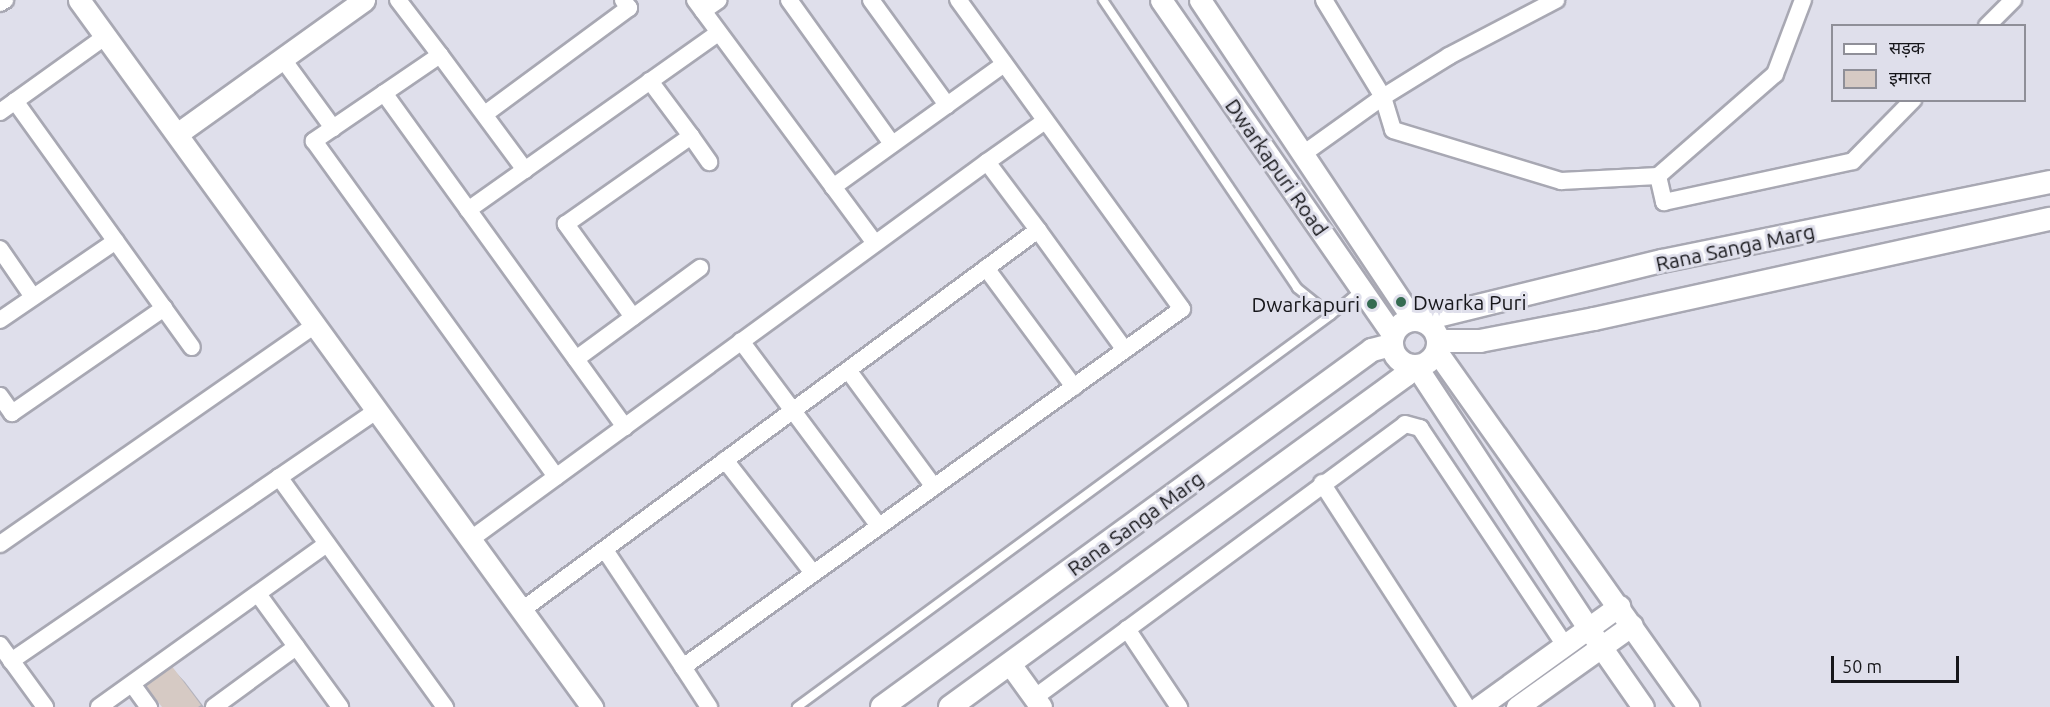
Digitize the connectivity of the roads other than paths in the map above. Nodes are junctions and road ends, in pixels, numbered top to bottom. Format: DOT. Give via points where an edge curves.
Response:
graph roads {
  1 [pos="5,0"];
  2 [pos="79,0"];
  3 [pos="364,0"];
  4 [pos="398,0"];
  5 [pos="623,0"];
  6 [pos="719,0"];
  7 [pos="789,0"];
  8 [pos="871,0"];
  9 [pos="958,0"];
  10 [pos="1103,0"];
  11 [pos="1161,0"];
  12 [pos="1324,0"];
  13 [pos="1556,0"];
  14 [pos="1803,0"];
  15 [pos="2013,0"];
  16 [pos="1206,2"];
  17 [pos="0,3"];
  18 [pos="699,6"];
  19 [pos="1989,24"];
  20 [pos="718,33"];
  21 [pos="106,36"];
  22 [pos="440,55"];
  23 [pos="282,58"];
  24 [pos="1004,64"];
  25 [pos="650,81"];
  26 [pos="384,93"];
  27 [pos="1383,97"];
  28 [pos="15,101"];
  29 [pos="1911,102"];
  30 [pos="947,105"];
  31 [pos="0,112"];
  32 [pos="485,114"];
  33 [pos="1045,121"];
  34 [pos="333,128"];
  35 [pos="177,134"];
  36 [pos="691,136"];
  37 [pos="892,144"];
  38 [pos="1303,154"];
  39 [pos="710,162"];
  40 [pos="987,162"];
  41 [pos="525,170"];
  42 [pos="1658,176"];
  43 [pos="2050,182"];
  44 [pos="833,187"];
  45 [pos="468,210"];
  46 [pos="2050,219"];
  47 [pos="1038,230"];
  48 [pos="116,241"];
  49 [pos="875,243"];
  50 [pos="0,249"];
  51 [pos="700,268"];
  52 [pos="986,268"];
  53 [pos="1362,289"];
  54 [pos="33,297"];
  55 [pos="164,308"];
  56 [pos="1331,315"];
  57 [pos="633,317"];
  58 [pos="0,320"];
  59 [pos="1417,320"];
  60 [pos="315,325"];
  61 [pos="1392,340"];
  62 [pos="741,341"];
  63 [pos="1437,346"];
  64 [pos="192,347"];
  65 [pos="1125,350"];
  66 [pos="576,359"];
  67 [pos="1412,366"];
  68 [pos="848,370"];
  69 [pos="1074,387"];
  70 [pos="0,396"];
  71 [pos="795,409"];
  72 [pos="377,410"];
  73 [pos="625,427"];
  74 [pos="725,460"];
  75 [pos="279,477"];
  76 [pos="556,477"];
  77 [pos="1322,483"];
  78 [pos="934,487"];
  79 [pos="879,526"];
  80 [pos="471,539"];
  81 [pos="327,543"];
  82 [pos="0,544"];
  83 [pos="605,550"];
  84 [pos="813,573"];
  85 [pos="258,594"];
  86 [pos="1619,606"];
  87 [pos="522,610"];
  88 [pos="1632,625"];
  89 [pos="1588,628"];
  90 [pos="1127,629"];
  91 [pos="1564,644"];
  92 [pos="0,645"];
  93 [pos="296,647"];
  94 [pos="1600,647"];
  95 [pos="11,661"];
  96 [pos="1010,663"];
  97 [pos="683,667"];
  98 [pos="132,684"];
  99 [pos="1037,702"];
  100 [pos="45,707"];
  101 [pos="99,707"];
  102 [pos="149,707"];
  103 [pos="214,707"];
  104 [pos="340,707"];
  105 [pos="444,707"];
  106 [pos="592,707"];
  107 [pos="709,707"];
  108 [pos="797,707"];
  109 [pos="882,707"];
  110 [pos="950,707"];
  111 [pos="1179,707"];
  112 [pos="1467,707"];
  113 [pos="1479,707"];
  114 [pos="1517,707"];
  115 [pos="1643,707"];
  116 [pos="1688,707"];
  1 -- 17 [label="street"];
  2 -- 21 [label="street"];
  3 -- 23 [label="street"];
  4 -- 22 [label="street"];
  5 -- 32 [label="street" via="629,8"];
  6 -- 18 [label="street"];
  7 -- 37 [label="street"];
  8 -- 30 [label="street"];
  9 -- 24 [label="street"];
  10 -- 56 [label="lane" via="1297,288"];
  11 -- 53 [label="street, Dwarkapuri Road"];
  12 -- 27 [label="street"];
  13 -- 27 [label="street" via="1449,56"];
  14 -- 42 [label="street" via="1775,74"];
  15 -- 19 [label="street"];
  16 -- 38 [label="street, Dwarkapuri Road"];
  18 -- 20 [label="street"];
  20 -- 25 [label="street"];
  20 -- 44 [label="street"];
  21 -- 28 [label="street"];
  21 -- 35 [label="street"];
  22 -- 26 [label="street"];
  22 -- 32 [label="street"];
  23 -- 34 [label="street"];
  23 -- 35 [label="street"];
  24 -- 30 [label="street"];
  24 -- 33 [label="street"];
  25 -- 36 [label="street"];
  25 -- 41 [label="street"];
  26 -- 34 [label="street"];
  26 -- 45 [label="street"];
  27 -- 38 [label="street"];
  27 -- 42 [label="street" via="1393,130 1561,181"];
  28 -- 31 [label="street"];
  28 -- 48 [label="street"];
  29 -- 42 [label="street" via="1853,161 1664,202"];
  30 -- 37 [label="street"];
  32 -- 41 [label="street"];
  33 -- 40 [label="street"];
  33 -- 65 [label="street" via="1182,309"];
  34 -- 76 [label="street" via="314,141"];
  35 -- 60 [label="street"];
  36 -- 39 [label="street"];
  36 -- 57 [label="street" via="566,224"];
  37 -- 44 [label="street"];
  38 -- 59 [label="street, Dwarkapuri Road"];
  40 -- 47 [label="street"];
  40 -- 49 [label="street"];
  41 -- 45 [label="street"];
  43 -- 59 [label="main road, Rana Sanga Marg" via="1662,261"];
  44 -- 49 [label="street"];
  45 -- 66 [label="street"];
  46 -- 63 [label="main road, Rana Sanga Marg" via="1594,319"];
  47 -- 52 [label="street"];
  47 -- 65 [label="street"];
  48 -- 54 [label="street"];
  48 -- 55 [label="street"];
  49 -- 62 [label="street"];
  50 -- 54 [label="street"];
  51 -- 57 [label="street"];
  52 -- 68 [label="street"];
  52 -- 69 [label="street"];
  53 -- 56 [label="lane"];
  53 -- 61 [label="street, Dwarkapuri Road"];
  54 -- 58 [label="street"];
  55 -- 64 [label="street"];
  55 -- 70 [label="street" via="12,413"];
  56 -- 108 [label="lane"];
  57 -- 66 [label="street"];
  59 -- 61 [label="main road" via="1400,324"];
  59 -- 63 [label="main road" via="1433,328"];
  60 -- 72 [label="street"];
  60 -- 82 [label="street"];
  61 -- 67 [label="main road" via="1397,358"];
  61 -- 109 [label="main road, Rana Sanga Marg" via="1372,350"];
  62 -- 71 [label="street"];
  62 -- 73 [label="street"];
  63 -- 67 [label="main road" via="1428,362"];
  63 -- 86 [label="street"];
  65 -- 69 [label="street"];
  66 -- 73 [label="street"];
  67 -- 89 [label="street"];
  67 -- 96 [label="main road, Rana Sanga Marg" via="1406,375"];
  68 -- 71 [label="street"];
  68 -- 78 [label="street"];
  69 -- 78 [label="street"];
  71 -- 74 [label="street"];
  71 -- 79 [label="street"];
  72 -- 75 [label="street"];
  72 -- 80 [label="street"];
  73 -- 76 [label="street"];
  74 -- 83 [label="street"];
  74 -- 84 [label="street"];
  75 -- 81 [label="street"];
  75 -- 95 [label="street"];
  76 -- 80 [label="street"];
  77 -- 90 [label="street"];
  77 -- 91 [label="street" via="1397,428 1414,424"];
  77 -- 112 [label="street"];
  78 -- 79 [label="street"];
  79 -- 84 [label="street"];
  80 -- 87 [label="street"];
  81 -- 85 [label="street"];
  81 -- 105 [label="street"];
  83 -- 87 [label="street"];
  83 -- 97 [label="street"];
  84 -- 97 [label="street"];
  85 -- 93 [label="street"];
  85 -- 98 [label="street"];
  86 -- 88 [label="street"];
  86 -- 89 [label="street"];
  87 -- 106 [label="street"];
  88 -- 94 [label="street"];
  88 -- 116 [label="street"];
  89 -- 91 [label="street"];
  89 -- 94 [label="street"];
  90 -- 99 [label="street"];
  90 -- 111 [label="street"];
  91 -- 113 [label="street"];
  92 -- 95 [label="street"];
  93 -- 103 [label="street"];
  93 -- 104 [label="street"];
  94 -- 114 [label="street"];
  94 -- 115 [label="street"];
  95 -- 100 [label="street"];
  96 -- 99 [label="street"];
  96 -- 110 [label="main road, Rana Sanga Marg"];
  97 -- 107 [label="street"];
  98 -- 101 [label="street"];
  98 -- 102 [label="street"];
}
